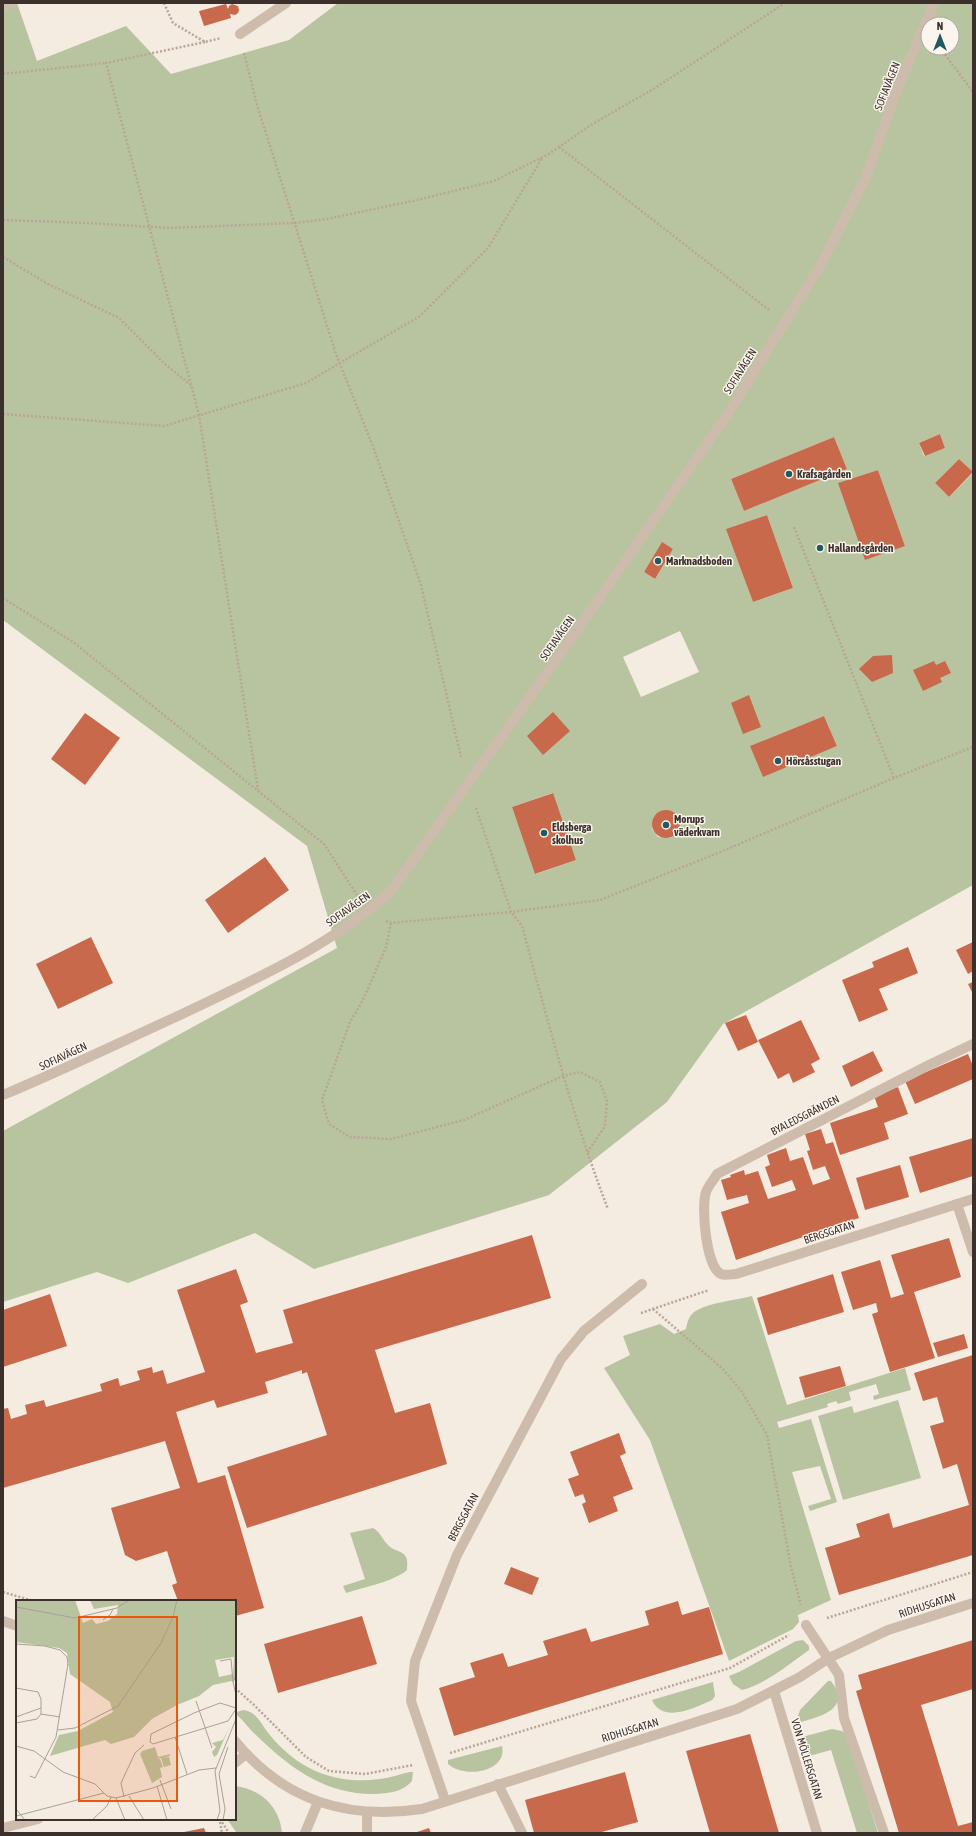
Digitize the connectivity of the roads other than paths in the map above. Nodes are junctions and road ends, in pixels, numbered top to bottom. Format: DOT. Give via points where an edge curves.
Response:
graph roads {
  1 [pos="12,3"];
  2 [pos="286,3"];
  3 [pos="934,3"];
  4 [pos="3,6"];
  5 [pos="240,34"];
  6 [pos="973,1044"];
  7 [pos="3,1095"];
  8 [pos="973,1199"];
  9 [pos="957,1204"];
  10 [pos="973,1252"];
  11 [pos="722,1275"];
  12 [pos="642,1284"];
  13 [pos="973,1602"];
  14 [pos="3,1621"];
  15 [pos="806,1625"];
  16 [pos="16,1626"];
  17 [pos="829,1658"];
  18 [pos="774,1691"];
  19 [pos="236,1742"];
  20 [pos="246,1754"];
  21 [pos="236,1762"];
  22 [pos="498,1784"];
  23 [pos="445,1800"];
  24 [pos="318,1802"];
  25 [pos="368,1813"];
  26 [pos="34,1820"];
  27 [pos="3,1828"];
  28 [pos="305,1833"];
  29 [pos="368,1833"];
  30 [pos="522,1833"];
  31 [pos="817,1833"];
  32 [pos="884,1833"];
  1 -- 4 [label="street"];
  2 -- 5 [label="street"];
  3 -- 7 [label="street, SOFIAVÄGEN" via="897,90 865,179 820,266 729,412 391,891 368,912 276,970"];
  6 -- 11 [label="street, BYALEDSGRÄNDEN" via="929,1064 717,1174 706,1191 703,1206 707,1247 717,1271"];
  8 -- 9 [label="street, BERGSGATAN"];
  9 -- 10 [label="street"];
  9 -- 11 [label="street, BERGSGATAN" via="736,1274"];
  12 -- 23 [label="street, BERGSGATAN" via="584,1331 561,1359 457,1555 415,1661 411,1701"];
  13 -- 17 [label="street, RIDHUSGATAN" via="888,1630"];
  14 -- 16 [label="street"];
  15 -- 17 [label="street"];
  17 -- 18 [label="street, RIDHUSGATAN"];
  17 -- 32 [label="street" via="839,1675 844,1718"];
  18 -- 22 [label="street, RIDHUSGATAN" via="733,1711"];
  18 -- 31 [label="street, VON MÖLLERSGATAN"];
  19 -- 20 [label="street, RIDHUSGATAN"];
  20 -- 21 [label="street"];
  20 -- 24 [label="street, RIDHUSGATAN" via="282,1784"];
  22 -- 23 [label="street, RIDHUSGATAN"];
  22 -- 30 [label="street"];
  23 -- 25 [label="street, RIDHUSGATAN" via="422,1809 396,1813"];
  24 -- 25 [label="street, RIDHUSGATAN"];
  24 -- 28 [label="street"];
  25 -- 29 [label="street"];
  26 -- 27 [label="street"];
}
